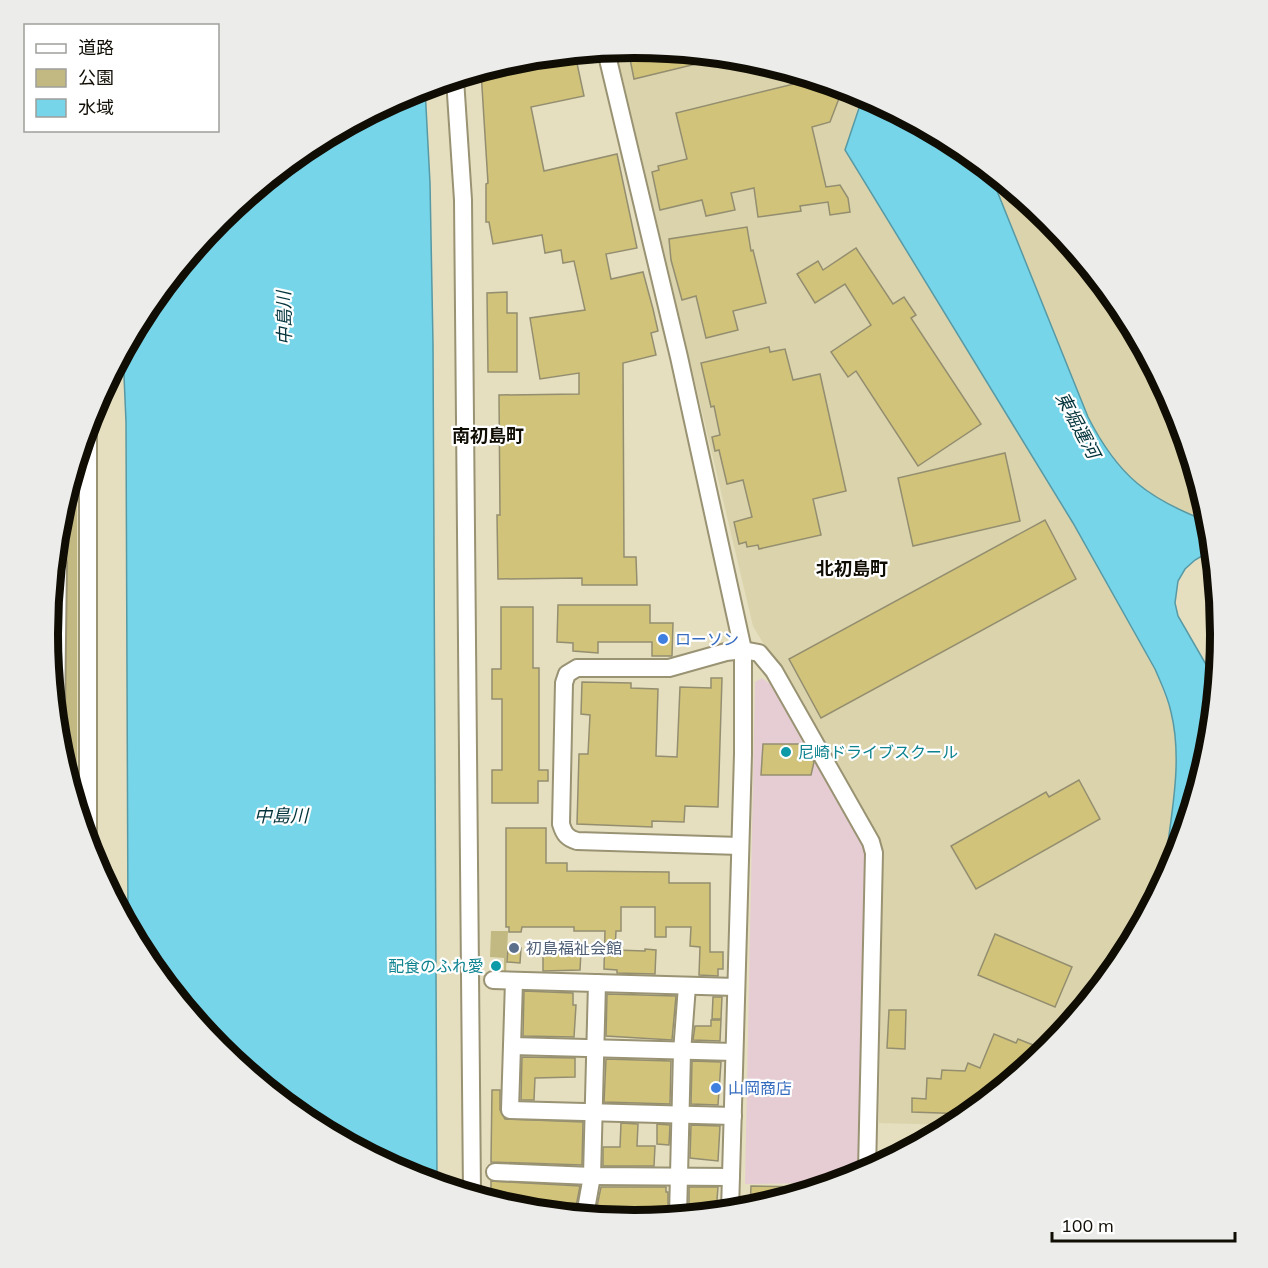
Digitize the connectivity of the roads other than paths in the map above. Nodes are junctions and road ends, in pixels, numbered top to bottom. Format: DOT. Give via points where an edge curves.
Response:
graph roads {
  1 [pos="608,59"];
  2 [pos="456,87"];
  3 [pos="88,452"];
  4 [pos="743,650"];
  5 [pos="88,816"];
  6 [pos="740,846"];
  7 [pos="493,980"];
  8 [pos="514,981"];
  9 [pos="597,983"];
  10 [pos="687,986"];
  11 [pos="736,987"];
  12 [pos="512,1046"];
  13 [pos="596,1049"];
  14 [pos="682,1052"];
  15 [pos="734,1052"];
  16 [pos="595,1112"];
  17 [pos="681,1115"];
  18 [pos="733,1116"];
  19 [pos="867,1160"];
  20 [pos="495,1172"];
  21 [pos="592,1176"];
  22 [pos="681,1177"];
  23 [pos="731,1178"];
  24 [pos="472,1186"];
  25 [pos="730,1201"];
  26 [pos="586,1207"];
  27 [pos="679,1207"];
  1 -- 4 [label="street"];
  2 -- 24 [label="street" via="463,200"];
  3 -- 5 [label="street"];
  4 -- 6 [label="street"];
  4 -- 6 [label="street" via="669,668 577,668 567,674 561,812 563,833 577,841"];
  4 -- 19 [label="street" via="759,653 774,670 874,853"];
  6 -- 11 [label="street"];
  7 -- 8 [label="street"];
  8 -- 9 [label="street"];
  8 -- 12 [label="street"];
  9 -- 10 [label="street"];
  9 -- 13 [label="street"];
  10 -- 11 [label="street"];
  10 -- 14 [label="street"];
  11 -- 15 [label="street"];
  12 -- 13 [label="street"];
  12 -- 16 [label="street" via="510,1110"];
  13 -- 14 [label="street"];
  13 -- 16 [label="street"];
  14 -- 15 [label="street"];
  14 -- 17 [label="street"];
  15 -- 18 [label="street"];
  16 -- 17 [label="street"];
  16 -- 21 [label="street"];
  17 -- 18 [label="street"];
  17 -- 22 [label="street"];
  18 -- 23 [label="street"];
  20 -- 21 [label="street"];
  21 -- 22 [label="street"];
  21 -- 26 [label="street"];
  22 -- 23 [label="street"];
  22 -- 27 [label="street"];
  23 -- 25 [label="street"];
}
